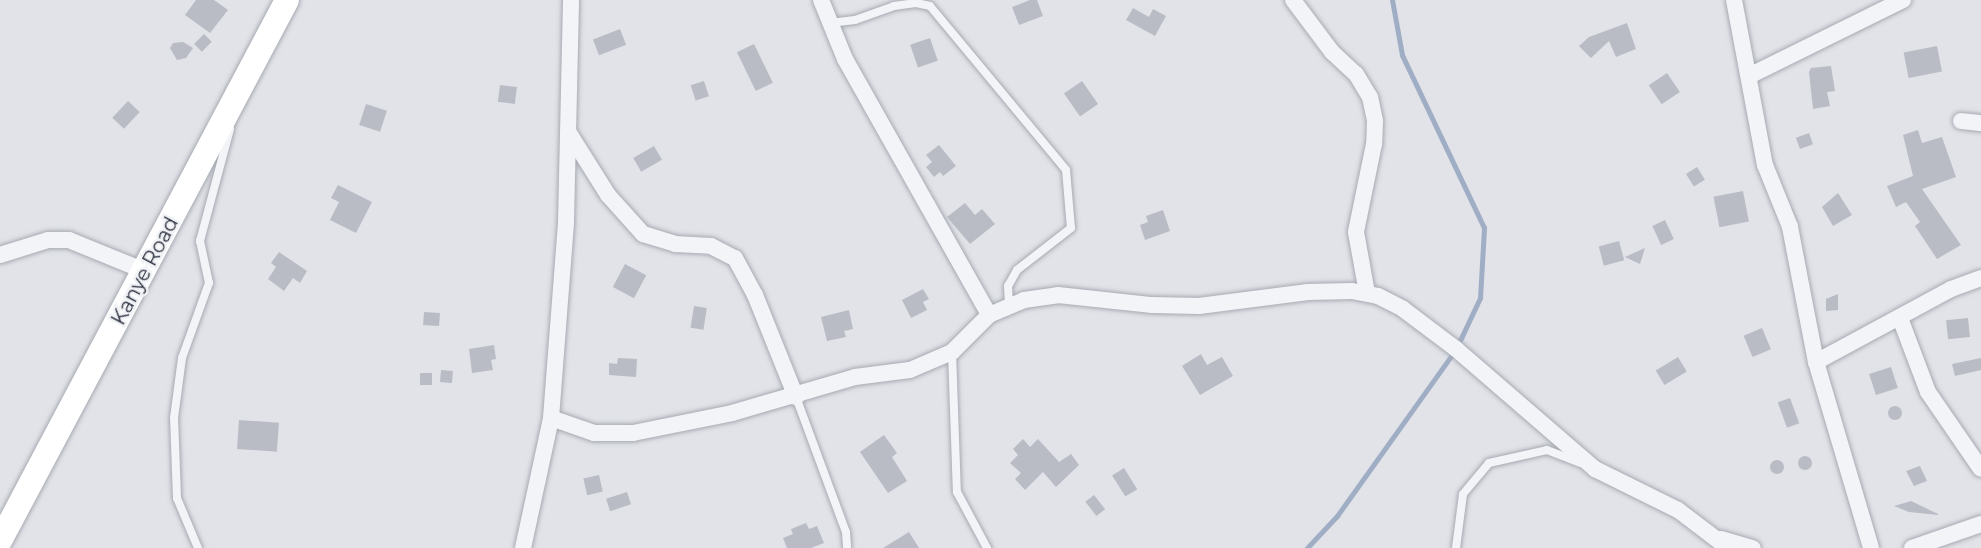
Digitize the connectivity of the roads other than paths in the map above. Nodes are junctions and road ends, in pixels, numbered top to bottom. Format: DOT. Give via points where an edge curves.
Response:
graph roads {
  1 [pos="287,0"];
  2 [pos="571,0"];
  3 [pos="820,0"];
  4 [pos="1293,0"];
  5 [pos="1734,0"];
  6 [pos="1903,0"];
  7 [pos="1866,7"];
  8 [pos="830,23"];
  9 [pos="1749,76"];
  10 [pos="240,91"];
  11 [pos="1961,121"];
  12 [pos="1981,123"];
  13 [pos="569,134"];
  14 [pos="0,255"];
  15 [pos="145,271"];
  16 [pos="1981,278"];
  17 [pos="1367,293"];
  18 [pos="1009,305"];
  19 [pos="989,315"];
  20 [pos="1900,318"];
  21 [pos="952,352"];
  22 [pos="1816,363"];
  23 [pos="795,397"];
  24 [pos="551,418"];
  25 [pos="1595,469"];
  26 [pos="1981,469"];
  27 [pos="1981,524"];
  28 [pos="0,541"];
  29 [pos="1724,543"];
  30 [pos="198,548"];
  31 [pos="524,548"];
  32 [pos="847,548"];
  33 [pos="987,548"];
  34 [pos="1456,548"];
  35 [pos="1753,548"];
  36 [pos="1871,548"];
  37 [pos="1912,548"];
  1 -- 10 [label="main road, Kanye Road"];
  2 -- 13 [label="street"];
  3 -- 8 [label="street"];
  4 -- 17 [label="street" via="1332,52 1356,74 1370,97 1374,144 1356,232"];
  5 -- 9 [label="street"];
  6 -- 7 [label="street"];
  7 -- 9 [label="street"];
  8 -- 18 [label="lane" via="864,18 894,6 930,6 1066,170 1071,228 1017,270 1008,286"];
  8 -- 19 [label="street" via="879,121"];
  9 -- 22 [label="street" via="1766,165 1790,227"];
  10 -- 15 [label="main road, Kanye Road"];
  10 -- 30 [label="lane" via="200,241 209,283 182,358 174,418 177,498"];
  11 -- 12 [label="street"];
  13 -- 23 [label="street" via="608,195 643,234 675,244 711,246 735,258 755,295"];
  13 -- 24 [label="street"];
  14 -- 15 [label="street" via="48,240 69,240"];
  15 -- 28 [label="main road, Kanye Road"];
  16 -- 20 [label="street" via="1951,289"];
  17 -- 18 [label="street" via="1308,292 1199,306 1058,295"];
  17 -- 25 [label="street" via="1403,309 1456,349"];
  18 -- 19 [label="street"];
  19 -- 21 [label="street"];
  20 -- 22 [label="street"];
  20 -- 26 [label="street" via="1928,392"];
  21 -- 23 [label="street" via="910,370 855,377"];
  21 -- 33 [label="lane" via="957,492"];
  22 -- 36 [label="street"];
  23 -- 24 [label="street" via="633,433 594,433"];
  23 -- 32 [label="lane" via="846,532"];
  24 -- 31 [label="street"];
  25 -- 29 [label="street" via="1678,510"];
  25 -- 34 [label="lane" via="1547,450 1489,463 1463,494"];
  27 -- 37 [label="street"];
  29 -- 35 [label="street"];
}
